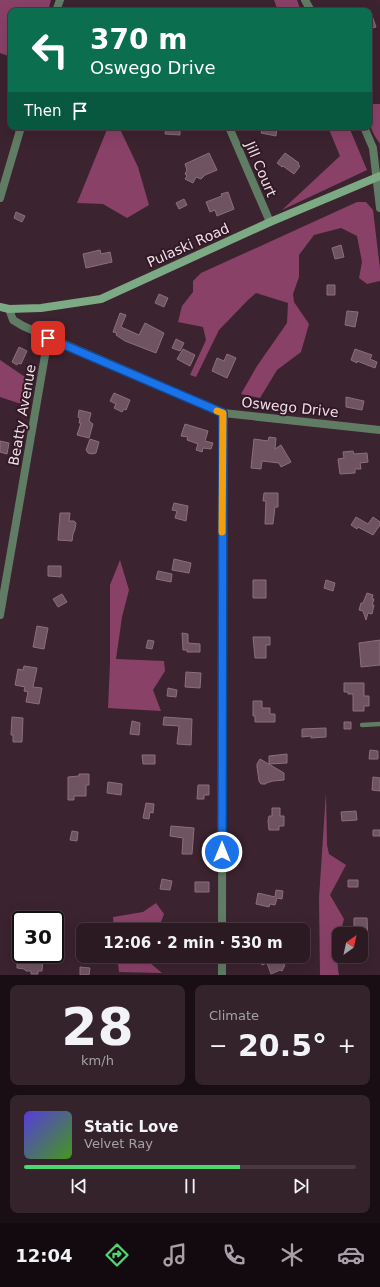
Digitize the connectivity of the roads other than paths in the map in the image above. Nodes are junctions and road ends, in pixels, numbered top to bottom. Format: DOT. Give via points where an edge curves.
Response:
graph roads {
  1 [pos="20,130"];
  2 [pos="231,130"];
  3 [pos="365,130"];
  4 [pos="378,177"];
  5 [pos="0,198"];
  6 [pos="380,208"];
  7 [pos="270,222"];
  8 [pos="0,307"];
  9 [pos="9,309"];
  10 [pos="48,338"];
  11 [pos="223,413"];
  12 [pos="380,430"];
  13 [pos="0,615"];
  14 [pos="380,724"];
  15 [pos="362,725"];
  16 [pos="222,923"];
  17 [pos="222,963"];
  18 [pos="222,975"];
  1 -- 5 [label="street"];
  2 -- 7 [label="street, Jill Court"];
  3 -- 4 [label="street" via="373,148"];
  4 -- 6 [label="street"];
  4 -- 7 [label="main road, Pulaski Road"];
  7 -- 9 [label="main road, Pulaski Road" via="101,299 40,308"];
  8 -- 9 [label="main road, Pulaski Road"];
  9 -- 10 [label="street, Oswego Drive" via="13,320"];
  10 -- 11 [label="street, Oswego Drive"];
  10 -- 13 [label="street, Beatty Avenue"];
  11 -- 12 [label="street, Oswego Drive"];
  11 -- 16 [label="street"];
  14 -- 15 [label="lane"];
  17 -- 18 [label="street"];
}
